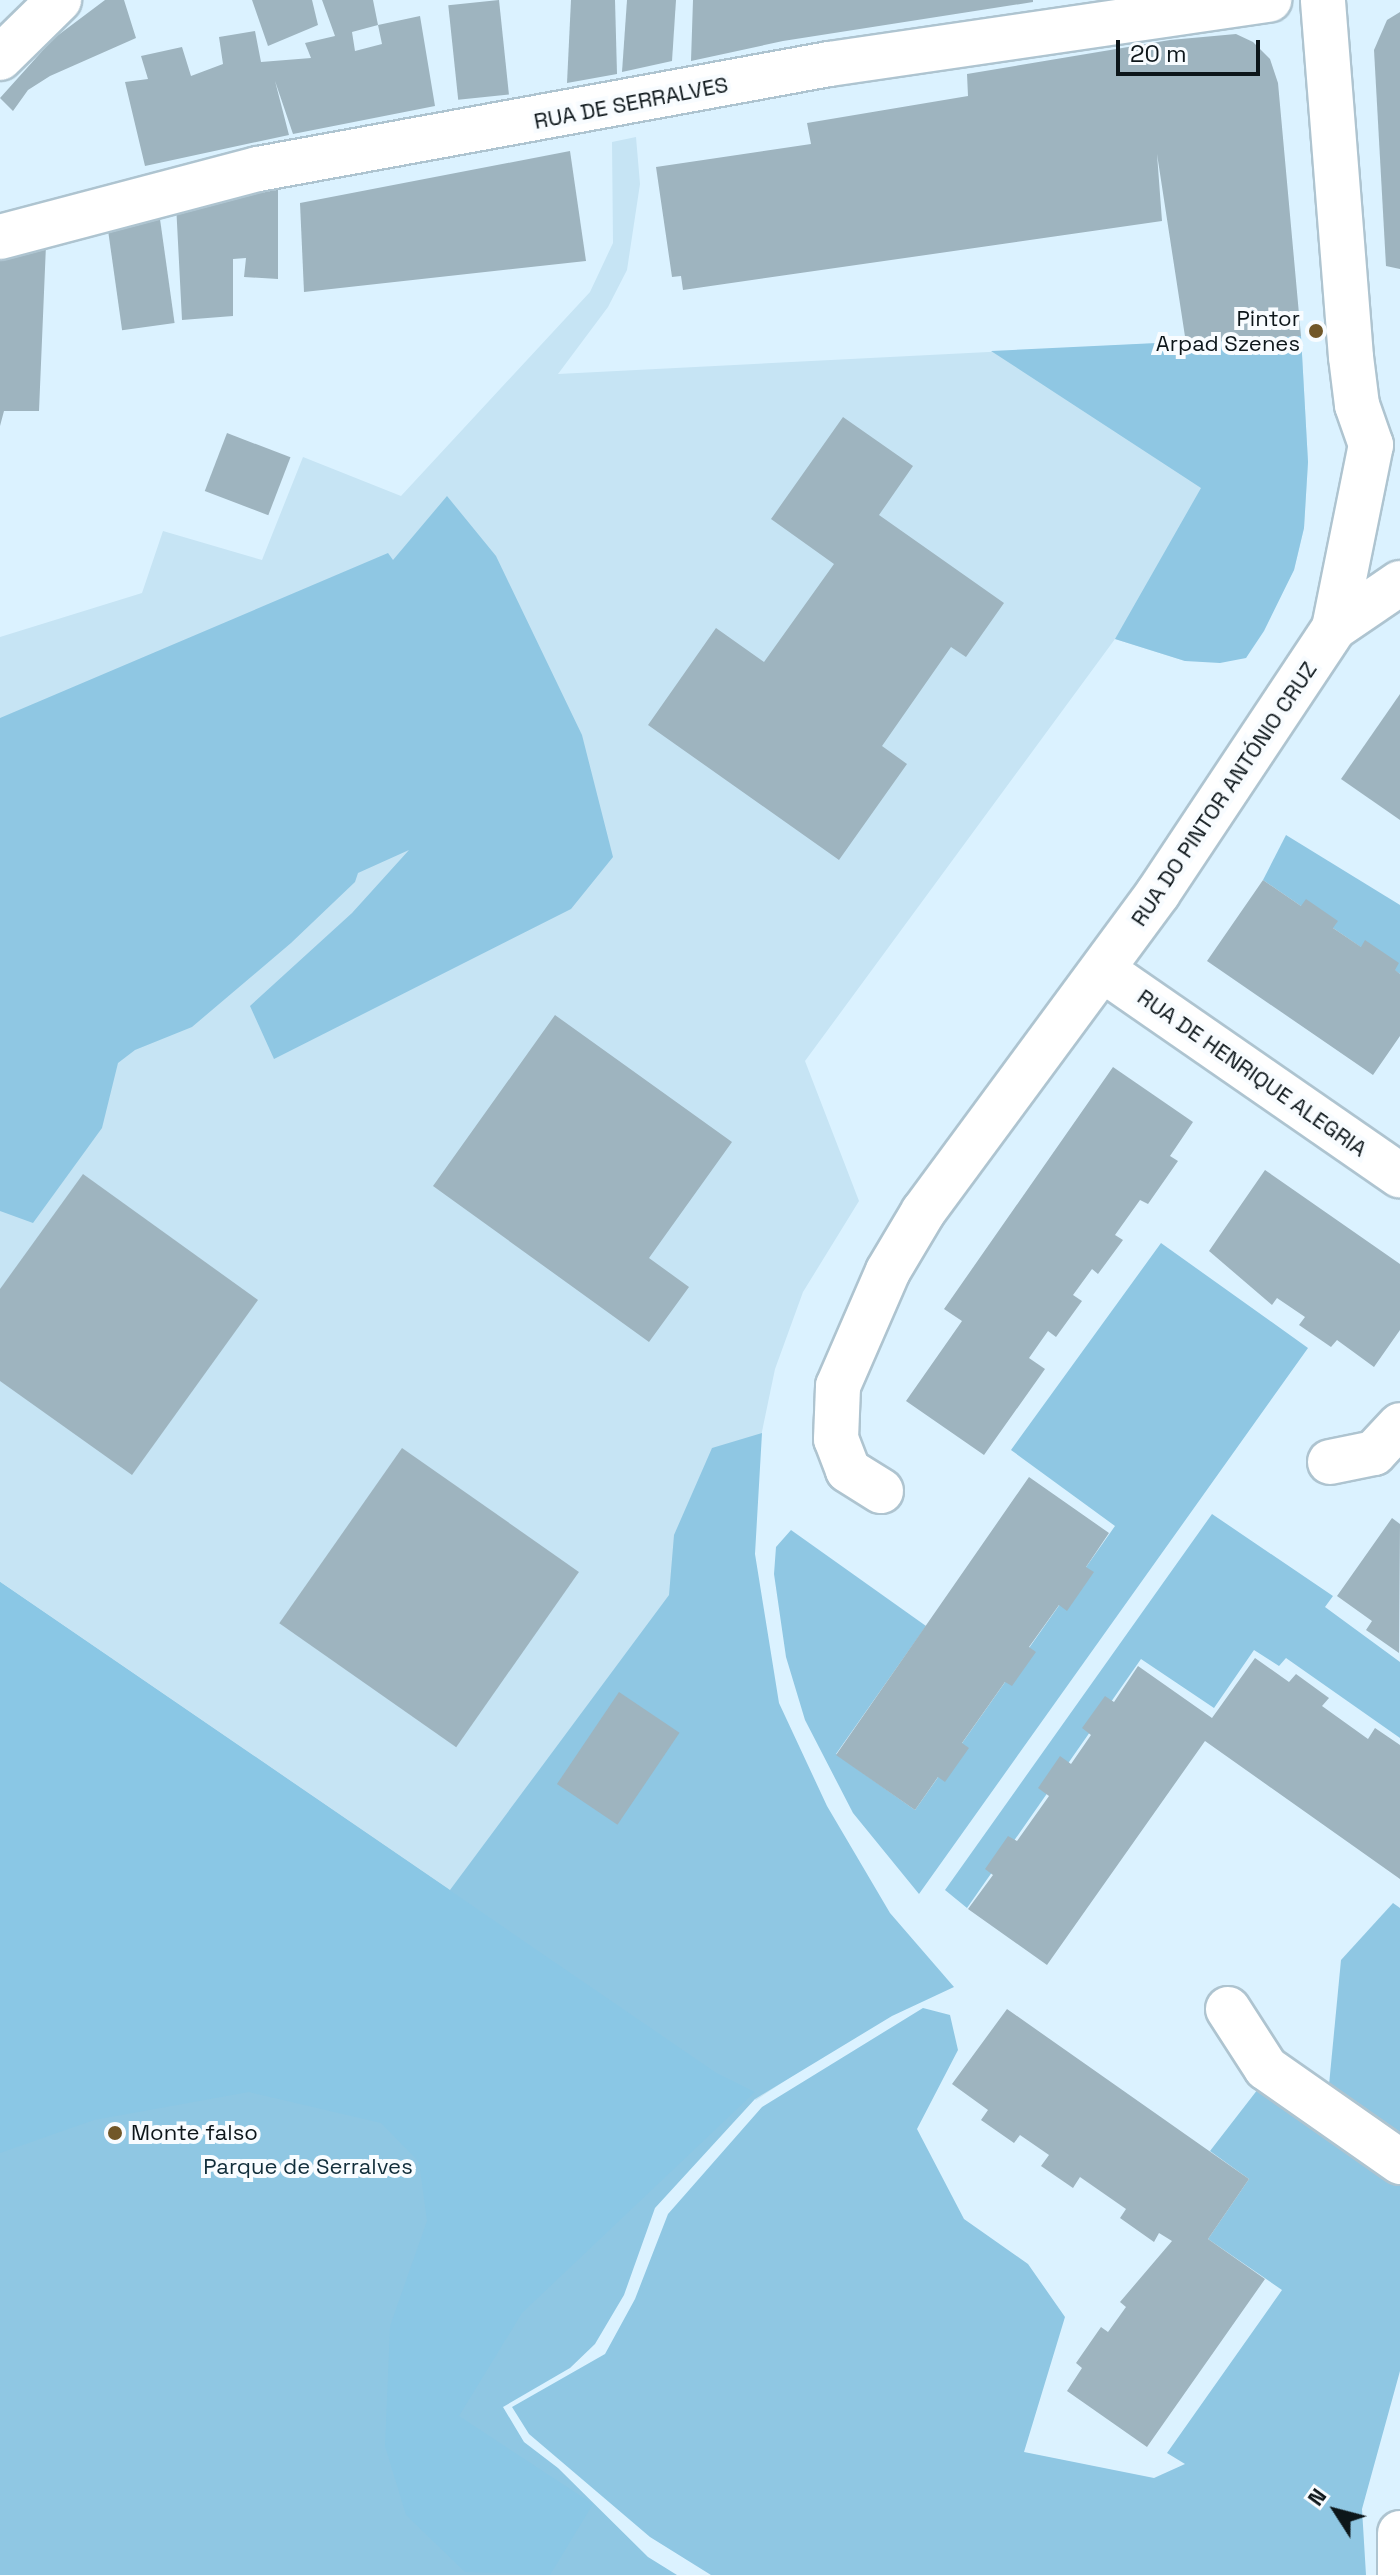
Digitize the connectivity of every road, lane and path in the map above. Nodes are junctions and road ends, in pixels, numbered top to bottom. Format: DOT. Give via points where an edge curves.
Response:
graph roads {
  1 [pos="59,0"];
  2 [pos="1269,0"];
  3 [pos="1323,0"];
  4 [pos="0,58"];
  5 [pos="0,237"];
  6 [pos="1386,459"];
  7 [pos="1400,583"];
  8 [pos="1334,628"];
  9 [pos="1103,970"];
  10 [pos="1400,1176"];
  11 [pos="1400,1425"];
  12 [pos="1330,1462"];
  13 [pos="881,1491"];
  14 [pos="1228,2009"];
  15 [pos="1400,2162"];
  16 [pos="1400,2533"];
  17 [pos="1400,2575"];
  1 -- 4 [label="street"];
  2 -- 5 [label="street, RUA DE SERRALVES" via="829,64 258,169"];
  3 -- 6 [label="street, RUA DO PINTOR ANTÓNIO CRUZ" via="1357,405"];
  6 -- 8 [label="street, RUA DO PINTOR ANTÓNIO CRUZ"];
  7 -- 8 [label="street"];
  8 -- 9 [label="street, RUA DO PINTOR ANTÓNIO CRUZ"];
  9 -- 10 [label="street, RUA DE HENRIQUE ALEGRIA"];
  9 -- 13 [label="street, RUA DO PINTOR ANTÓNIO CRUZ" via="923,1212 856,1336 838,1386 836,1439 848,1470"];
  11 -- 12 [label="street" via="1374,1453"];
  14 -- 15 [label="street" via="1266,2068"];
  16 -- 17 [label="street"];
}
